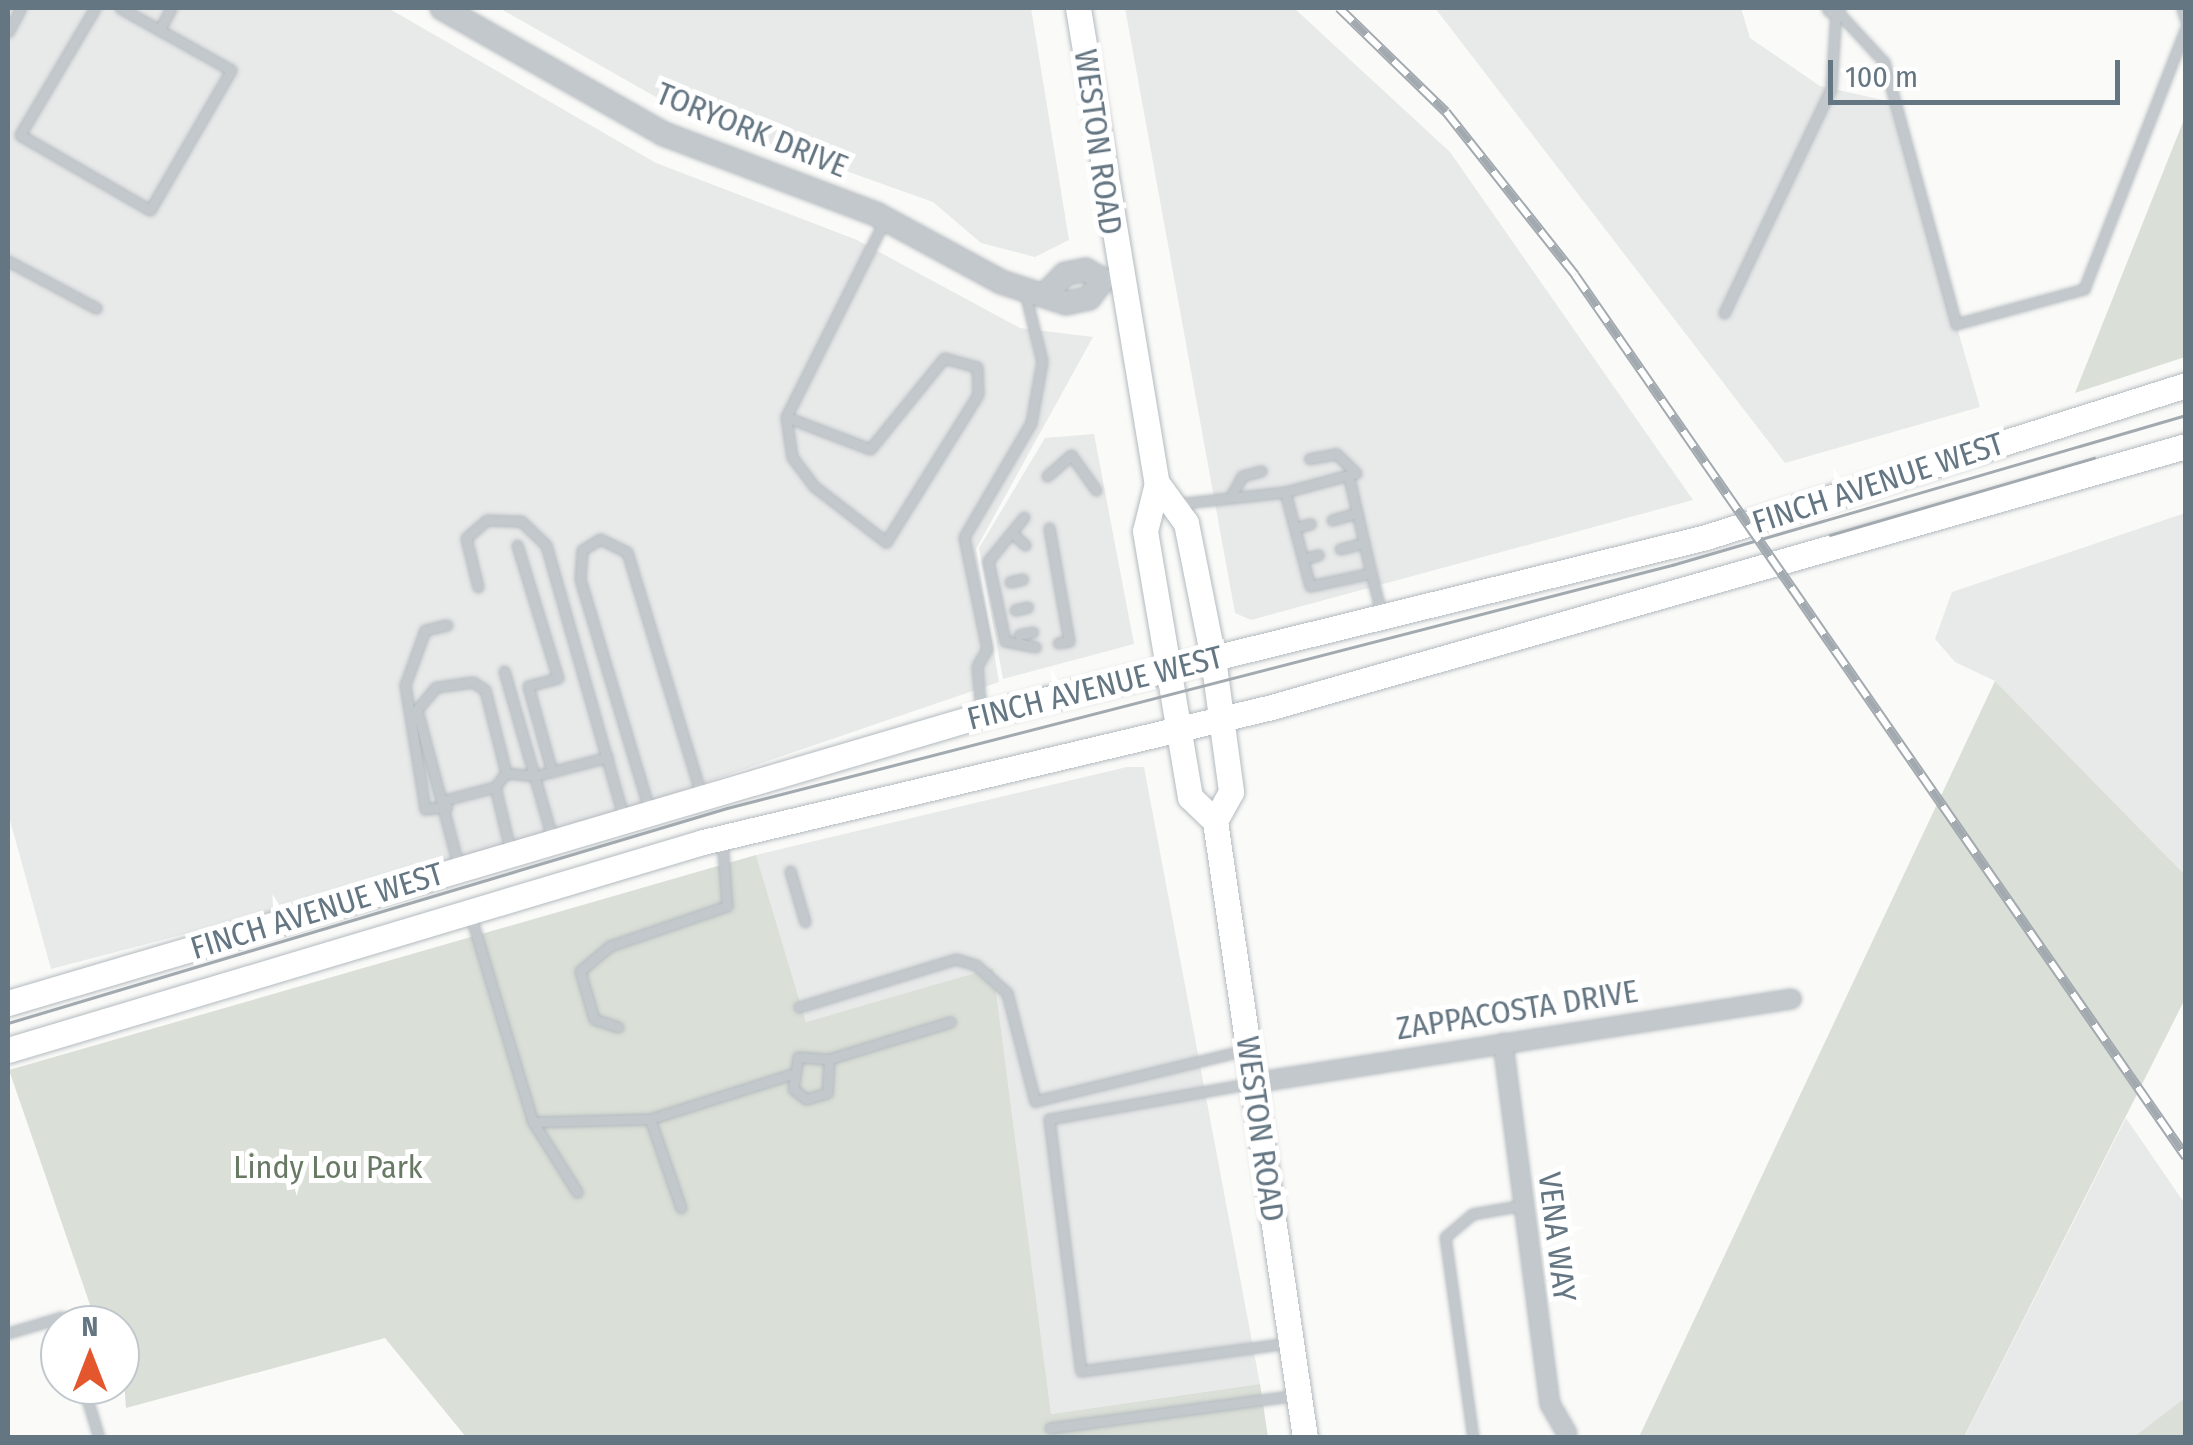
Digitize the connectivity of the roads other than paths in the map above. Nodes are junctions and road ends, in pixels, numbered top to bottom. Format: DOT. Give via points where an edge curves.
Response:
graph roads {
  1 [pos="21,8"];
  2 [pos="96,8"];
  3 [pos="120,8"];
  4 [pos="171,8"];
  5 [pos="442,8"];
  6 [pos="1078,8"];
  7 [pos="1837,8"];
  8 [pos="2182,8"];
  9 [pos="2186,24"];
  10 [pos="160,29"];
  11 [pos="8,32"];
  12 [pos="885,219"];
  13 [pos="8,260"];
  14 [pos="1110,278"];
  15 [pos="1036,292"];
  16 [pos="96,308"];
  17 [pos="1724,313"];
  18 [pos="2186,386"];
  19 [pos="786,417"];
  20 [pos="2186,446"];
  21 [pos="1310,459"];
  22 [pos="1261,471"];
  23 [pos="1047,476"];
  24 [pos="1349,478"];
  25 [pos="1096,490"];
  26 [pos="1285,492"];
  27 [pos="1165,494"];
  28 [pos="1230,498"];
  29 [pos="1357,514"];
  30 [pos="1024,517"];
  31 [pos="1332,520"];
  32 [pos="1310,524"];
  33 [pos="1049,528"];
  34 [pos="1295,528"];
  35 [pos="1014,534"];
  36 [pos="1364,543"];
  37 [pos="517,544"];
  38 [pos="1026,545"];
  39 [pos="1340,550"];
  40 [pos="1318,554"];
  41 [pos="1302,558"];
  42 [pos="1057,573"];
  43 [pos="1370,574"];
  44 [pos="1046,575"];
  45 [pos="1024,579"];
  46 [pos="1010,582"];
  47 [pos="478,587"];
  48 [pos="1028,608"];
  49 [pos="1015,610"];
  50 [pos="1382,616"];
  51 [pos="446,625"];
  52 [pos="1033,632"];
  53 [pos="1019,635"];
  54 [pos="1058,643"];
  55 [pos="1035,647"];
  56 [pos="1212,658"];
  57 [pos="1172,666"];
  58 [pos="504,671"];
  59 [pos="982,715"];
  60 [pos="1220,717"];
  61 [pos="1180,723"];
  62 [pos="608,757"];
  63 [pos="506,772"];
  64 [pos="552,772"];
  65 [pos="535,776"];
  66 [pos="494,788"];
  67 [pos="702,800"];
  68 [pos="446,804"];
  69 [pos="650,814"];
  70 [pos="1216,821"];
  71 [pos="624,822"];
  72 [pos="722,837"];
  73 [pos="553,842"];
  74 [pos="511,854"];
  75 [pos="459,869"];
  76 [pos="790,871"];
  77 [pos="471,917"];
  78 [pos="805,922"];
  79 [pos="1790,998"];
  80 [pos="8,1004"];
  81 [pos="799,1007"];
  82 [pos="950,1022"];
  83 [pos="618,1028"];
  84 [pos="1503,1042"];
  85 [pos="1248,1049"];
  86 [pos="8,1050"];
  87 [pos="829,1060"];
  88 [pos="792,1074"];
  89 [pos="1254,1083"];
  90 [pos="650,1119"];
  91 [pos="532,1122"];
  92 [pos="576,1192"];
  93 [pos="1523,1205"];
  94 [pos="681,1208"];
  95 [pos="40,1323"];
  96 [pos="8,1333"];
  97 [pos="1291,1342"];
  98 [pos="1299,1394"];
  99 [pos="89,1405"];
  100 [pos="1050,1428"];
  101 [pos="1567,1436"];
  102 [pos="99,1438"];
  103 [pos="1305,1438"];
  104 [pos="1474,1438"];
  1 -- 11 [label="lane"];
  2 -- 10 [label="lane" via="20,135 150,210 231,70"];
  3 -- 10 [label="lane"];
  4 -- 10 [label="lane"];
  5 -- 12 [label="street, TORYORK DRIVE" via="664,134"];
  6 -- 14 [label="main road, WESTON ROAD"];
  7 -- 9 [label="lane" via="1884,62 1956,324 2084,289"];
  7 -- 17 [label="lane" via="1831,89"];
  8 -- 9 [label="lane"];
  12 -- 15 [label="street, TORYORK DRIVE"];
  12 -- 19 [label="lane"];
  13 -- 16 [label="lane"];
  14 -- 15 [label="street" via="1086,270"];
  14 -- 27 [label="main road, WESTON ROAD"];
  15 -- 59 [label="lane" via="1042,361 1031,423 964,537 987,649 977,666"];
  18 -- 50 [label="main road, FINCH AVENUE WEST" via="1706,537"];
  19 -- 19 [label="lane" via="870,449 944,358 959,356 984,380 886,542 815,487 792,457"];
  20 -- 60 [label="main road, FINCH AVENUE WEST" via="1633,609"];
  21 -- 24 [label="lane" via="1344,457 1357,469"];
  22 -- 28 [label="lane" via="1242,476"];
  23 -- 25 [label="lane" via="1071,455"];
  24 -- 26 [label="lane"];
  24 -- 29 [label="lane"];
  26 -- 28 [label="lane"];
  26 -- 34 [label="lane"];
  27 -- 28 [label="lane"];
  27 -- 56 [label="main road, WESTON ROAD" via="1186,523"];
  27 -- 57 [label="main road, WESTON ROAD" via="1145,531"];
  29 -- 31 [label="lane"];
  29 -- 36 [label="lane"];
  30 -- 35 [label="lane"];
  32 -- 34 [label="lane"];
  33 -- 42 [label="lane"];
  34 -- 41 [label="lane"];
  35 -- 38 [label="lane"];
  35 -- 55 [label="lane" via="988,562 1005,641 1022,650"];
  36 -- 39 [label="lane"];
  36 -- 43 [label="lane"];
  37 -- 64 [label="lane" via="558,678 528,686"];
  40 -- 41 [label="lane"];
  41 -- 43 [label="lane" via="1310,586"];
  42 -- 44 [label="lane"];
  42 -- 54 [label="lane" via="1056,602 1069,641"];
  43 -- 50 [label="lane"];
  45 -- 46 [label="lane"];
  47 -- 62 [label="lane" via="466,538 486,520 521,521 546,544"];
  48 -- 49 [label="lane"];
  50 -- 56 [label="main road, FINCH AVENUE WEST"];
  51 -- 68 [label="lane" via="425,630 405,685 425,810"];
  52 -- 53 [label="lane"];
  56 -- 57 [label="main road, FINCH AVENUE WEST"];
  56 -- 60 [label="main road, WESTON ROAD"];
  57 -- 59 [label="main road, FINCH AVENUE WEST"];
  57 -- 61 [label="main road, WESTON ROAD"];
  58 -- 65 [label="lane"];
  59 -- 67 [label="main road, FINCH AVENUE WEST"];
  60 -- 61 [label="main road, FINCH AVENUE WEST"];
  60 -- 70 [label="main road, WESTON ROAD" via="1231,792"];
  61 -- 70 [label="main road, WESTON ROAD" via="1190,798"];
  61 -- 72 [label="main road, FINCH AVENUE WEST"];
  62 -- 64 [label="lane"];
  62 -- 71 [label="lane"];
  63 -- 65 [label="lane"];
  63 -- 66 [label="lane"];
  63 -- 68 [label="lane" via="485,690 473,682 436,687 417,710 434,788"];
  64 -- 65 [label="lane"];
  65 -- 73 [label="lane"];
  66 -- 68 [label="lane"];
  66 -- 74 [label="lane"];
  67 -- 69 [label="main road, FINCH AVENUE WEST"];
  67 -- 69 [label="lane" via="627,552 610,539 589,542 580,579"];
  68 -- 75 [label="lane"];
  69 -- 71 [label="main road, FINCH AVENUE WEST"];
  70 -- 85 [label="main road, WESTON ROAD"];
  71 -- 73 [label="main road, FINCH AVENUE WEST"];
  72 -- 77 [label="main road, FINCH AVENUE WEST"];
  72 -- 83 [label="lane" via="727,906 610,946 580,971 594,1019"];
  73 -- 74 [label="main road, FINCH AVENUE WEST"];
  74 -- 75 [label="main road, FINCH AVENUE WEST"];
  75 -- 80 [label="main road, FINCH AVENUE WEST"];
  76 -- 78 [label="lane"];
  77 -- 86 [label="main road, FINCH AVENUE WEST"];
  77 -- 91 [label="lane"];
  79 -- 84 [label="street, ZAPPACOSTA DRIVE"];
  81 -- 85 [label="lane" via="956,959 976,965 1007,993 1035,1101"];
  82 -- 87 [label="lane"];
  84 -- 89 [label="street, ZAPPACOSTA DRIVE"];
  84 -- 93 [label="street, VENA WAY"];
  85 -- 89 [label="main road, WESTON ROAD"];
  87 -- 88 [label="lane" via="798,1057"];
  87 -- 88 [label="lane" via="827,1092 806,1099"];
  88 -- 90 [label="lane"];
  89 -- 97 [label="main road, WESTON ROAD"];
  89 -- 97 [label="lane" via="1049,1119 1081,1371"];
  90 -- 91 [label="lane"];
  90 -- 94 [label="lane"];
  91 -- 92 [label="lane"];
  93 -- 101 [label="street, VENA WAY" via="1550,1404"];
  93 -- 104 [label="lane" via="1472,1214 1445,1236"];
  95 -- 96 [label="lane"];
  97 -- 98 [label="main road, WESTON ROAD"];
  98 -- 100 [label="lane"];
  98 -- 103 [label="main road, WESTON ROAD"];
  99 -- 102 [label="lane"];
}
